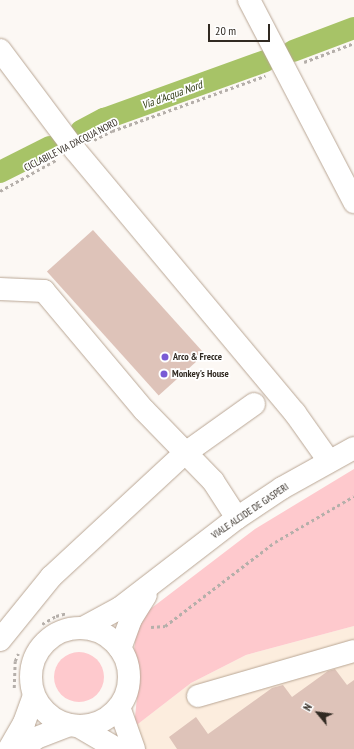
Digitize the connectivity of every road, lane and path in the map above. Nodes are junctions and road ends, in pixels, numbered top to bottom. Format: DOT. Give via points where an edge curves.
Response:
graph roads {
  1 [pos="249,0"];
  2 [pos="354,44"];
  3 [pos="0,50"];
  4 [pos="285,69"];
  5 [pos="75,150"];
  6 [pos="0,191"];
  7 [pos="354,202"];
  8 [pos="0,289"];
  9 [pos="254,404"];
  10 [pos="354,448"];
  11 [pos="184,454"];
  12 [pos="329,461"];
  13 [pos="354,496"];
  14 [pos="237,518"];
  15 [pos="152,585"];
  16 [pos="78,620"];
  17 [pos="145,625"];
  18 [pos="37,629"];
  19 [pos="0,640"];
  20 [pos="120,649"];
  21 [pos="20,650"];
  22 [pos="354,651"];
  23 [pos="24,693"];
  24 [pos="198,696"];
  25 [pos="119,707"];
  26 [pos="74,726"];
  27 [pos="9,749"];
  28 [pos="23,749"];
  29 [pos="117,749"];
  30 [pos="134,749"];
  1 -- 4 [label="street"];
  2 -- 4 [label="path, CICLABILE VIA D’ACQUA NORD"];
  3 -- 5 [label="street"];
  4 -- 5 [label="path, CICLABILE VIA D’ACQUA NORD" via="112,131"];
  4 -- 7 [label="street"];
  5 -- 6 [label="path, CICLABILE VIA D’ACQUA NORD"];
  5 -- 12 [label="street" via="295,413"];
  8 -- 11 [label="street" via="44,291"];
  9 -- 11 [label="street"];
  10 -- 12 [label="street, VIALE ALCIDE DE GASPERI"];
  11 -- 14 [label="street" via="213,481"];
  11 -- 19 [label="street" via="51,577"];
  12 -- 14 [label="street, VIALE ALCIDE DE GASPERI"];
  13 -- 17 [label="path" via="275,542 165,626 157,628"];
  14 -- 15 [label="street, VIALE ALCIDE DE GASPERI"];
  15 -- 16 [label="street, VIALE ALCIDE DE GASPERI" via="120,608"];
  15 -- 20 [label="street, VIALE ALCIDE DE GASPERI" via="130,618"];
  16 -- 18 [label="path" via="56,616"];
  16 -- 20 [label="street" via="108,637"];
  16 -- 23 [label="street" via="52,637 40,649 33,664 31,680"];
  20 -- 25 [label="street" via="128,670 128,682"];
  21 -- 23 [label="path" via="15,661"];
  22 -- 24 [label="street"];
  23 -- 26 [label="street" via="52,718"];
  23 -- 27 [label="street" via="24,723"];
  25 -- 26 [label="street" via="108,717 93,724"];
  25 -- 30 [label="street"];
  26 -- 28 [label="street" via="36,738"];
  26 -- 29 [label="street"];
}
